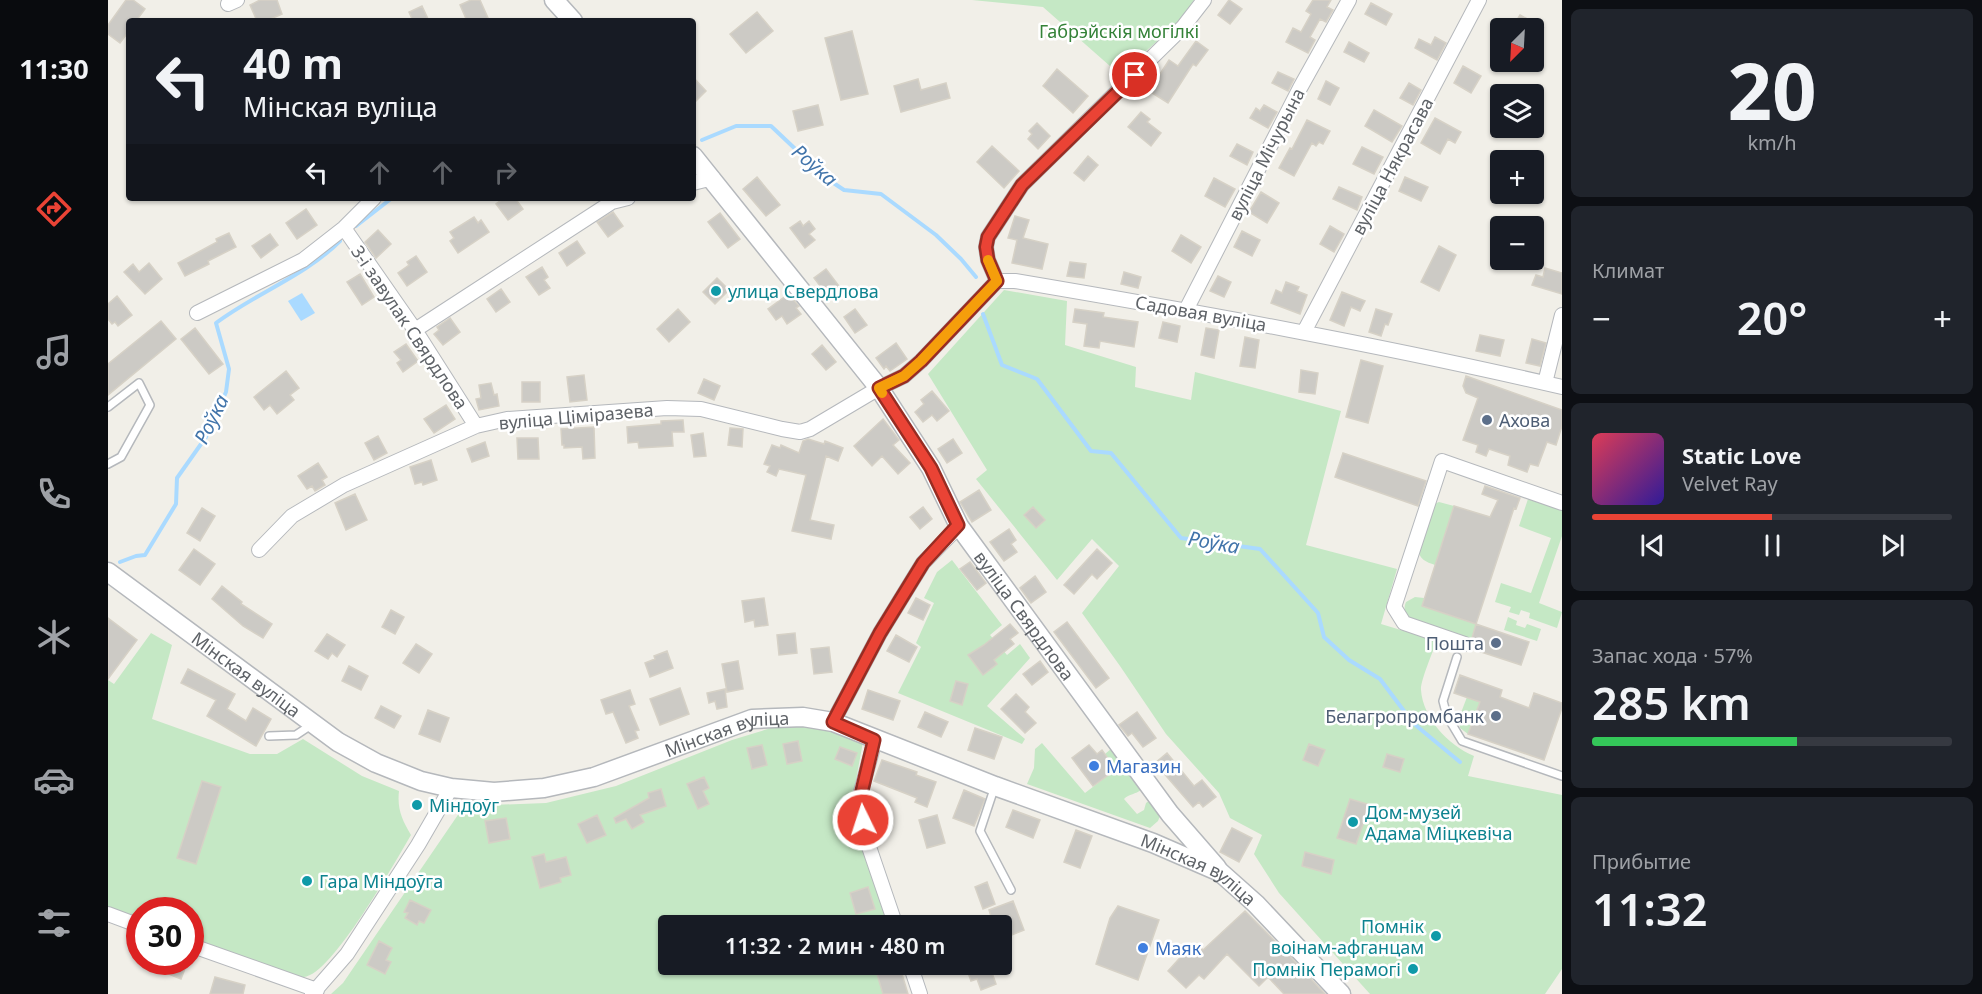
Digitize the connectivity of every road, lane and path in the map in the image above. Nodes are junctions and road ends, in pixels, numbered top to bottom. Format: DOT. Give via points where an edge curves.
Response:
graph roads {
  1 [pos="554,0"];
  2 [pos="1204,0"];
  3 [pos="1349,0"];
  4 [pos="1479,0"];
  5 [pos="570,18"];
  6 [pos="696,159"];
  7 [pos="713,178"];
  8 [pos="696,182"];
  9 [pos="371,201"];
  10 [pos="616,201"];
  11 [pos="344,228"];
  12 [pos="997,281"];
  13 [pos="1186,310"];
  14 [pos="196,313"];
  15 [pos="1562,315"];
  16 [pos="415,330"];
  17 [pos="1304,332"];
  18 [pos="1545,383"];
  19 [pos="1562,387"];
  20 [pos="879,388"];
  21 [pos="108,407"];
  22 [pos="476,426"];
  23 [pos="108,464"];
  24 [pos="1562,503"];
  25 [pos="958,525"];
  26 [pos="259,550"];
  27 [pos="108,572"];
  28 [pos="1465,644"];
  29 [pos="1457,657"];
  30 [pos="833,722"];
  31 [pos="313,724"];
  32 [pos="269,736"];
  33 [pos="874,740"];
  34 [pos="1562,776"];
  35 [pos="994,786"];
  36 [pos="451,788"];
  37 [pos="1170,813"];
  38 [pos="1153,843"];
  39 [pos="1220,872"];
  40 [pos="1011,890"];
  41 [pos="108,914"];
  42 [pos="892,915"];
  43 [pos="126,921"];
  44 [pos="204,950"];
  45 [pos="913,975"];
  46 [pos="314,992"];
  47 [pos="920,994"];
  48 [pos="1341,994"];
  1 -- 5 [label="street"];
  2 -- 12 [label="street" via="1183,27 1022,185 988,237 988,260"];
  3 -- 13 [label="street, вуліца Мічурына"];
  4 -- 17 [label="street, вуліца Някрасава"];
  6 -- 7 [label="street, вуліца Свярдлова"];
  7 -- 8 [label="street"];
  7 -- 20 [label="street, вуліца Свярдлова"];
  9 -- 11 [label="street"];
  10 -- 16 [label="street"];
  11 -- 14 [label="street" via="303,260"];
  11 -- 16 [label="street, 3-і завулак Свярдлова"];
  12 -- 13 [label="street, Садовая вуліца"];
  12 -- 20 [label="street" via="921,361 904,376"];
  13 -- 17 [label="street, Садовая вуліца"];
  15 -- 18 [label="street"];
  16 -- 22 [label="street, 3-і завулак Свярдлова"];
  17 -- 18 [label="street, Садовая вуліца"];
  18 -- 19 [label="street, Садовая вуліца"];
  20 -- 22 [label="street, вуліца Ціміразева" via="800,432 700,408 507,419"];
  20 -- 25 [label="street, вуліца Свярдлова" via="931,468"];
  21 -- 23 [label="lane" via="139,383 150,405 121,457"];
  22 -- 26 [label="street, вуліца Ціміразева" via="344,485 292,516"];
  24 -- 28 [label="street" via="1442,461 1394,608 1404,623"];
  25 -- 30 [label="street" via="923,563"];
  25 -- 37 [label="street, вуліца Свярдлова"];
  27 -- 31 [label="street, Мінская вуліца"];
  29 -- 34 [label="lane" via="1443,701 1462,741"];
  30 -- 33 [label="street, Мінская вуліца"];
  30 -- 36 [label="street, Мінская вуліца" via="803,717 752,719 594,777 544,788 494,792"];
  31 -- 32 [label="lane" via="296,735"];
  31 -- 36 [label="street, Мінская вуліца" via="376,763"];
  33 -- 35 [label="street, Мінская вуліца"];
  33 -- 42 [label="street" via="860,799 867,841"];
  35 -- 38 [label="street, Мінская вуліца"];
  35 -- 40 [label="lane" via="980,831"];
  36 -- 46 [label="street" via="347,954"];
  37 -- 38 [label="street" via="1168,833"];
  37 -- 39 [label="street, вуліца Свярдлова"];
  38 -- 39 [label="street, Мінская вуліца"];
  39 -- 48 [label="street, Мінская вуліца" via="1256,904"];
  41 -- 43 [label="street"];
  44 -- 46 [label="street"];
  45 -- 47 [label="street"];
}
